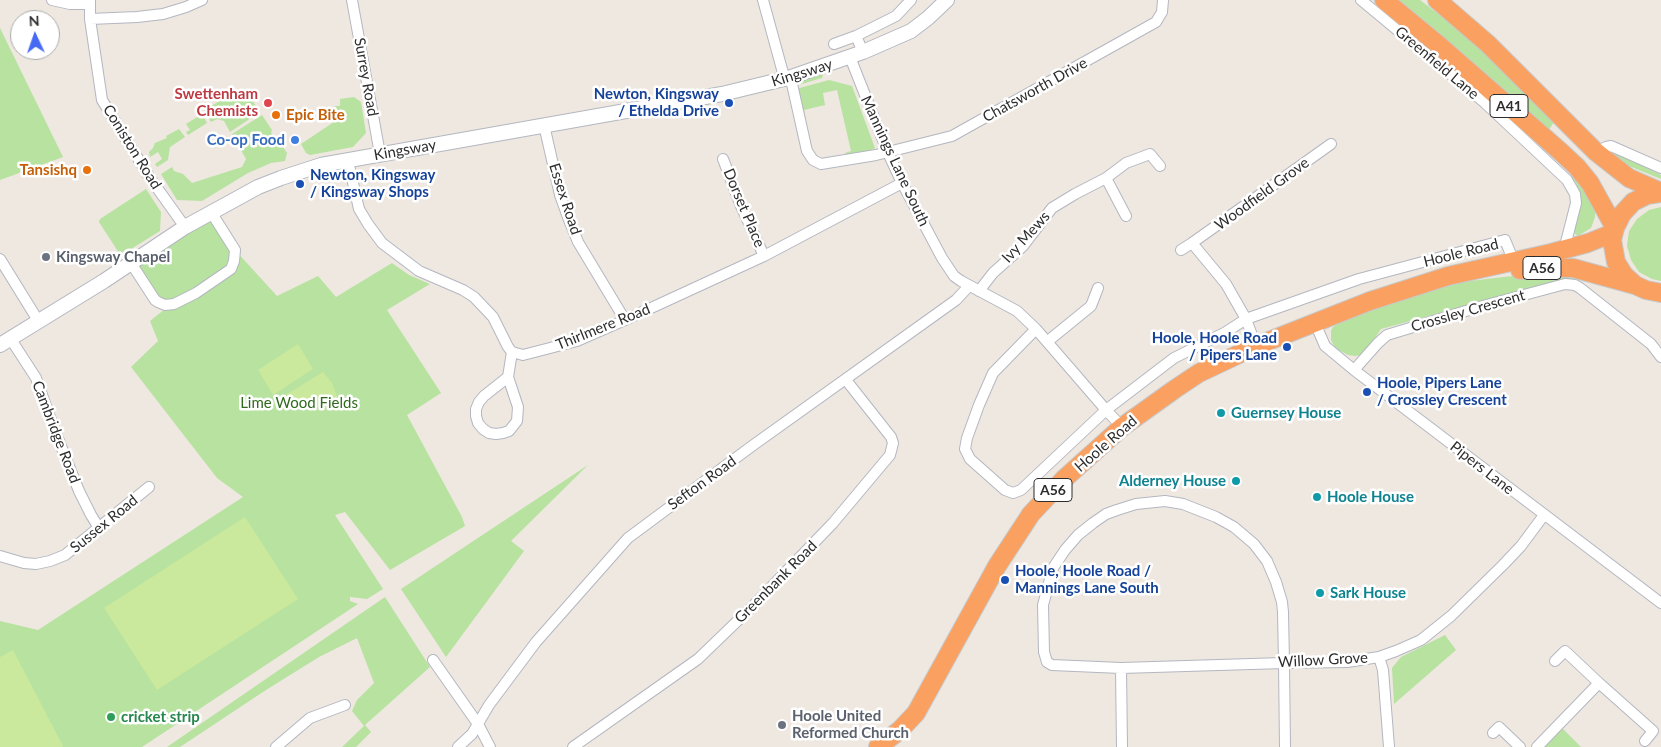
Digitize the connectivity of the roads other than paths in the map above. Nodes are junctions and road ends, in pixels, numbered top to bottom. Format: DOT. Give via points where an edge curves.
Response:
graph roads {
  1 [pos="52,0"];
  2 [pos="202,0"];
  3 [pos="352,0"];
  4 [pos="763,0"];
  5 [pos="911,0"];
  6 [pos="947,0"];
  7 [pos="1163,0"];
  8 [pos="1361,0"];
  9 [pos="1384,0"];
  10 [pos="1437,0"];
  11 [pos="90,2"];
  12 [pos="90,19"];
  13 [pos="856,36"];
  14 [pos="834,44"];
  15 [pos="863,52"];
  16 [pos="850,57"];
  17 [pos="788,78"];
  18 [pos="544,125"];
  19 [pos="1331,144"];
  20 [pos="1596,152"];
  21 [pos="888,153"];
  22 [pos="380,154"];
  23 [pos="724,159"];
  24 [pos="348,161"];
  25 [pos="1160,166"];
  26 [pos="1661,168"];
  27 [pos="1106,178"];
  28 [pos="902,183"];
  29 [pos="1661,192"];
  30 [pos="211,212"];
  31 [pos="1126,216"];
  32 [pos="185,227"];
  33 [pos="1614,230"];
  34 [pos="1192,243"];
  35 [pos="1181,250"];
  36 [pos="1564,250"];
  37 [pos="764,256"];
  38 [pos="0,259"];
  39 [pos="1514,262"];
  40 [pos="131,263"];
  41 [pos="1448,276"];
  42 [pos="969,286"];
  43 [pos="1098,288"];
  44 [pos="1647,289"];
  45 [pos="980,291"];
  46 [pos="1661,304"];
  47 [pos="1246,319"];
  48 [pos="625,320"];
  49 [pos="38,322"];
  50 [pos="1315,323"];
  51 [pos="1036,329"];
  52 [pos="5,341"];
  53 [pos="1048,342"];
  54 [pos="1256,346"];
  55 [pos="512,352"];
  56 [pos="1661,357"];
  57 [pos="1354,370"];
  58 [pos="508,377"];
  59 [pos="846,380"];
  60 [pos="1106,410"];
  61 [pos="1122,428"];
  62 [pos="149,487"];
  63 [pos="1544,515"];
  64 [pos="99,528"];
  65 [pos="0,556"];
  66 [pos="1661,603"];
  67 [pos="1379,657"];
  68 [pos="433,660"];
  69 [pos="1555,662"];
  70 [pos="1284,663"];
  71 [pos="1121,668"];
  72 [pos="1599,683"];
  73 [pos="345,705"];
  74 [pos="478,724"];
  75 [pos="1493,733"];
  76 [pos="1644,741"];
  77 [pos="276,747"];
  78 [pos="458,747"];
  79 [pos="490,747"];
  80 [pos="573,747"];
  81 [pos="878,747"];
  82 [pos="1122,747"];
  83 [pos="1285,747"];
  84 [pos="1388,747"];
  85 [pos="1520,747"];
  86 [pos="1537,747"];
  1 -- 11 [label="street" via="70,4"];
  2 -- 12 [label="street" via="163,14"];
  3 -- 22 [label="street, Surrey Road"];
  4 -- 17 [label="street" via="783,73"];
  5 -- 13 [label="street" via="896,16"];
  6 -- 15 [label="street" via="911,31"];
  7 -- 21 [label="street, Chatsworth Drive" via="1162,12 1156,22 979,121 952,136"];
  8 -- 36 [label="street, Greenfield Lane" via="1485,103 1567,180 1576,194 1576,203"];
  9 -- 33 [label="highway, Greenfield Lane / A41" via="1577,167 1590,183"];
  10 -- 20 [label="highway, A41" via="1488,44"];
  11 -- 12 [label="street, Coniston Road"];
  12 -- 32 [label="street, Coniston Road" via="102,100"];
  13 -- 14 [label="street"];
  13 -- 15 [label="street"];
  15 -- 16 [label="street"];
  16 -- 17 [label="street, Kingsway"];
  16 -- 21 [label="street, Mannings Lane South"];
  17 -- 18 [label="street, Kingsway" via="722,94"];
  17 -- 21 [label="street, Chatsworth Drive" via="807,151 815,162 828,164"];
  18 -- 22 [label="street, Kingsway"];
  18 -- 48 [label="street, Essex Road" via="560,195 578,242"];
  19 -- 34 [label="street, Woodfield Grove"];
  20 -- 26 [label="street" via="1611,146"];
  20 -- 29 [label="highway, A41" via="1629,178"];
  21 -- 28 [label="street, Mannings Lane South"];
  22 -- 24 [label="street, Kingsway"];
  23 -- 37 [label="street, Dorset Place"];
  24 -- 30 [label="street, Kingsway" via="281,178"];
  24 -- 55 [label="street" via="359,209 382,243 419,271 474,297 493,317"];
  25 -- 27 [label="street, Ivy Mews" via="1150,154 1126,162"];
  27 -- 31 [label="street"];
  27 -- 45 [label="street, Ivy Mews" via="1052,208 1023,246 993,273"];
  28 -- 37 [label="street, Thirlmere Road"];
  28 -- 42 [label="street, Mannings Lane South" via="942,258 954,276"];
  29 -- 33 [label="highway" via="1633,202"];
  30 -- 32 [label="street, Kingsway"];
  30 -- 40 [label="street" via="235,250 234,261 231,269 196,293 174,304 158,302"];
  32 -- 40 [label="street, Kingsway"];
  33 -- 36 [label="highway, Hoole Road / A56"];
  33 -- 44 [label="highway" via="1612,248 1616,262 1624,275"];
  34 -- 35 [label="street, Woodfield Grove"];
  34 -- 47 [label="street" via="1226,284"];
  36 -- 39 [label="highway, Hoole Road / A56"];
  37 -- 48 [label="street, Thirlmere Road"];
  38 -- 49 [label="street"];
  39 -- 41 [label="highway, Hoole Road / A56"];
  39 -- 47 [label="street, Hoole Road" via="1505,240 1359,279"];
  40 -- 49 [label="street, Kingsway"];
  41 -- 44 [label="highway, Hoole Road / A56" via="1573,268"];
  41 -- 50 [label="highway, Hoole Road / A56"];
  42 -- 45 [label="street, Mannings Lane South"];
  42 -- 59 [label="street, Sefton Road" via="956,300"];
  43 -- 53 [label="street" via="1091,306"];
  44 -- 46 [label="highway"];
  45 -- 51 [label="street, Mannings Lane South" via="1017,311"];
  47 -- 54 [label="street"];
  47 -- 60 [label="street, Hoole Road" via="1174,358"];
  48 -- 55 [label="street, Thirlmere Road" via="577,341 535,353 523,355"];
  49 -- 52 [label="street, Kingsway"];
  50 -- 54 [label="highway, Hoole Road / A56"];
  50 -- 57 [label="street, Pipers Lane" via="1325,346"];
  51 -- 53 [label="street, Mannings Lane South"];
  51 -- 60 [label="street, Hoole Road" via="993,373 967,438 966,450 970,459 1013,494"];
  52 -- 64 [label="street, Cambridge Road" via="36,378 90,515"];
  53 -- 60 [label="street, Mannings Lane South"];
  54 -- 61 [label="highway, Hoole Road / A56" via="1199,373"];
  55 -- 58 [label="street"];
  56 -- 57 [label="street, Crossley Crescent" via="1651,344 1580,288 1565,284 1387,335"];
  57 -- 63 [label="street, Pipers Lane"];
  58 -- 58 [label="street" via="518,408 517,420 509,431 489,433 478,423 476,408 484,396"];
  59 -- 74 [label="street, Sefton Road" via="628,538 536,642"];
  59 -- 80 [label="street, Greenbank Road" via="891,437 890,455 833,523 698,659"];
  60 -- 61 [label="street, Mannings Lane South"];
  61 -- 81 [label="highway, Hoole Road / A56" via="1064,479 1031,514 996,566 916,714"];
  62 -- 64 [label="street, Sussex Road"];
  63 -- 66 [label="street, Pipers Lane"];
  63 -- 67 [label="street, Willow Grove" via="1521,546 1451,616 1421,640"];
  64 -- 65 [label="street, Sussex Road" via="65,555 50,561 24,563"];
  67 -- 70 [label="street, Willow Grove" via="1347,662"];
  67 -- 84 [label="street" via="1384,677"];
  68 -- 74 [label="street"];
  69 -- 72 [label="street" via="1565,650"];
  70 -- 71 [label="street, Willow Grove"];
  70 -- 71 [label="street, Willow Grove" via="1282,602 1262,553 1234,527 1216,517 1183,504 1156,501 1126,506 1106,514 1078,535 1049,579 1043,605 1047,662 1052,666"];
  70 -- 83 [label="street"];
  71 -- 82 [label="street"];
  72 -- 76 [label="street" via="1652,731"];
  72 -- 86 [label="street"];
  73 -- 77 [label="street" via="310,718"];
  74 -- 78 [label="street, Sefton Road"];
  74 -- 79 [label="street"];
  75 -- 85 [label="street" via="1499,727"];
}
